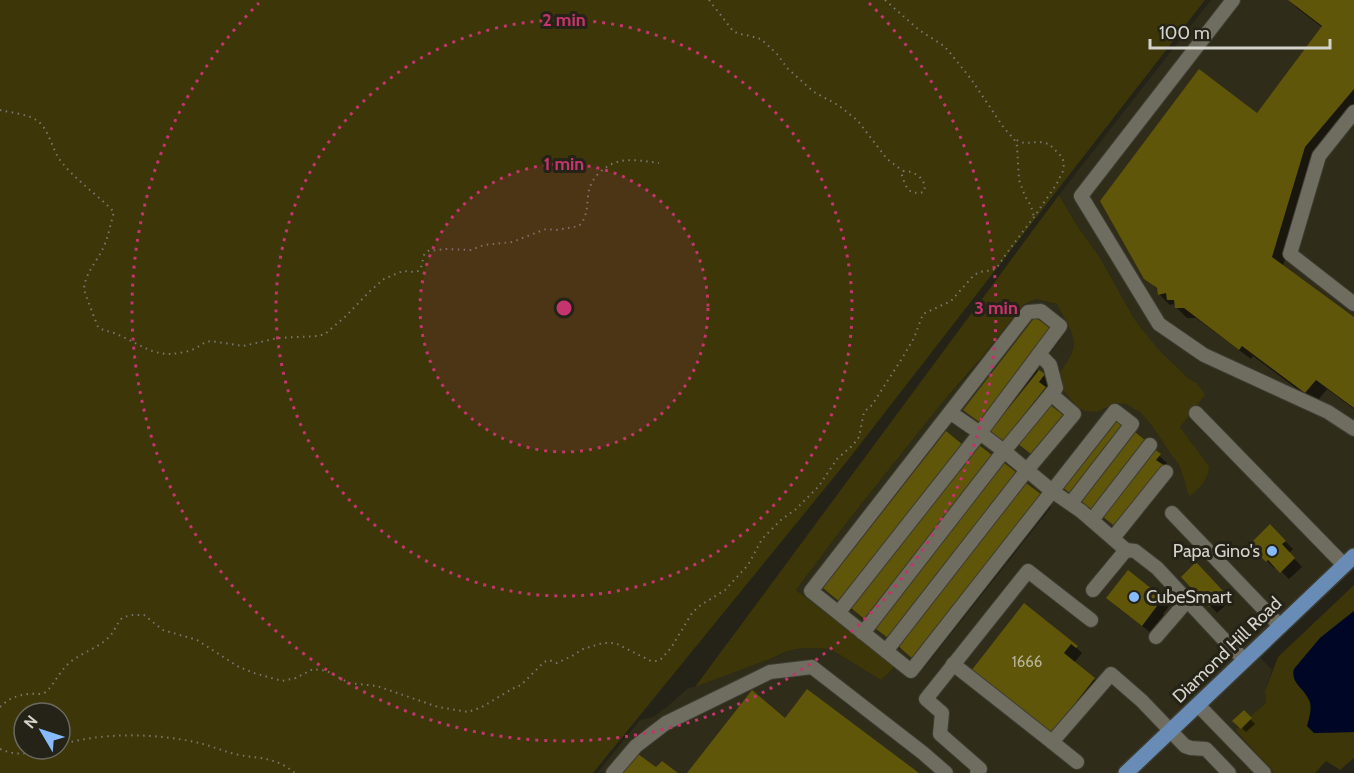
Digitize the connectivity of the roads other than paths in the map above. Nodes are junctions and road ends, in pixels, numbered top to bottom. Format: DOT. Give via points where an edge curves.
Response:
graph roads {
  1 [pos="1233,0"];
  2 [pos="1354,112"];
  3 [pos="1354,304"];
  4 [pos="1039,354"];
  5 [pos="1051,394"];
  6 [pos="951,412"];
  7 [pos="1196,413"];
  8 [pos="1354,429"];
  9 [pos="980,434"];
  10 [pos="1150,445"];
  11 [pos="1004,451"];
  12 [pos="1027,470"];
  13 [pos="1166,472"];
  14 [pos="1052,491"];
  15 [pos="1071,504"];
  16 [pos="1172,513"];
  17 [pos="1092,520"];
  18 [pos="1113,538"];
  19 [pos="1126,550"];
  20 [pos="1349,560"];
  21 [pos="1093,590"];
  22 [pos="1187,600"];
  23 [pos="839,612"];
  24 [pos="1091,620"];
  25 [pos="1280,626"];
  26 [pos="863,633"];
  27 [pos="1156,637"];
  28 [pos="886,651"];
  29 [pos="1245,660"];
  30 [pos="954,664"];
  31 [pos="1198,705"];
  32 [pos="1170,731"];
  33 [pos="1052,742"];
  34 [pos="1077,762"];
  35 [pos="1130,772"];
  36 [pos="613,773"];
  37 [pos="946,773"];
  38 [pos="977,773"];
  39 [pos="1229,773"];
  40 [pos="1264,773"];
  1 -- 8 [label="lane" via="1081,196 1159,324 1204,355 1328,412"];
  2 -- 3 [label="lane" via="1319,156 1290,254"];
  4 -- 5 [label="lane" via="1050,365 1056,388"];
  4 -- 6 [label="lane" via="1060,326 1041,311 1028,312"];
  4 -- 9 [label="lane"];
  5 -- 11 [label="lane"];
  5 -- 12 [label="lane" via="1074,414"];
  6 -- 9 [label="lane"];
  6 -- 23 [label="lane" via="811,591"];
  7 -- 20 [label="lane"];
  9 -- 11 [label="lane"];
  9 -- 23 [label="lane"];
  10 -- 17 [label="lane"];
  11 -- 12 [label="lane"];
  11 -- 26 [label="lane"];
  12 -- 14 [label="lane"];
  12 -- 28 [label="lane"];
  13 -- 18 [label="lane"];
  14 -- 15 [label="lane"];
  14 -- 15 [label="lane" via="1115,411 1132,424"];
  14 -- 28 [label="lane" via="911,671"];
  15 -- 17 [label="lane"];
  16 -- 25 [label="lane"];
  17 -- 18 [label="lane"];
  18 -- 19 [label="lane"];
  19 -- 21 [label="lane"];
  19 -- 22 [label="lane" via="1135,551 1157,568"];
  20 -- 25 [label="main road, Diamond Hill Road"];
  22 -- 27 [label="lane"];
  22 -- 29 [label="lane"];
  23 -- 26 [label="lane"];
  24 -- 30 [label="lane" via="1028,571"];
  25 -- 29 [label="main road, Diamond Hill Road"];
  26 -- 28 [label="lane"];
  29 -- 31 [label="main road, Diamond Hill Road"];
  30 -- 33 [label="lane"];
  30 -- 38 [label="lane" via="926,699 942,712 940,734 980,769"];
  31 -- 32 [label="main road, Diamond Hill Road"];
  31 -- 40 [label="lane"];
  32 -- 33 [label="lane" via="1111,674"];
  32 -- 35 [label="main road, Diamond Hill Road"];
  32 -- 39 [label="lane" via="1185,746 1206,749"];
  33 -- 34 [label="lane"];
  36 -- 37 [label="lane" via="636,746 666,723 770,672 812,667"];
}
